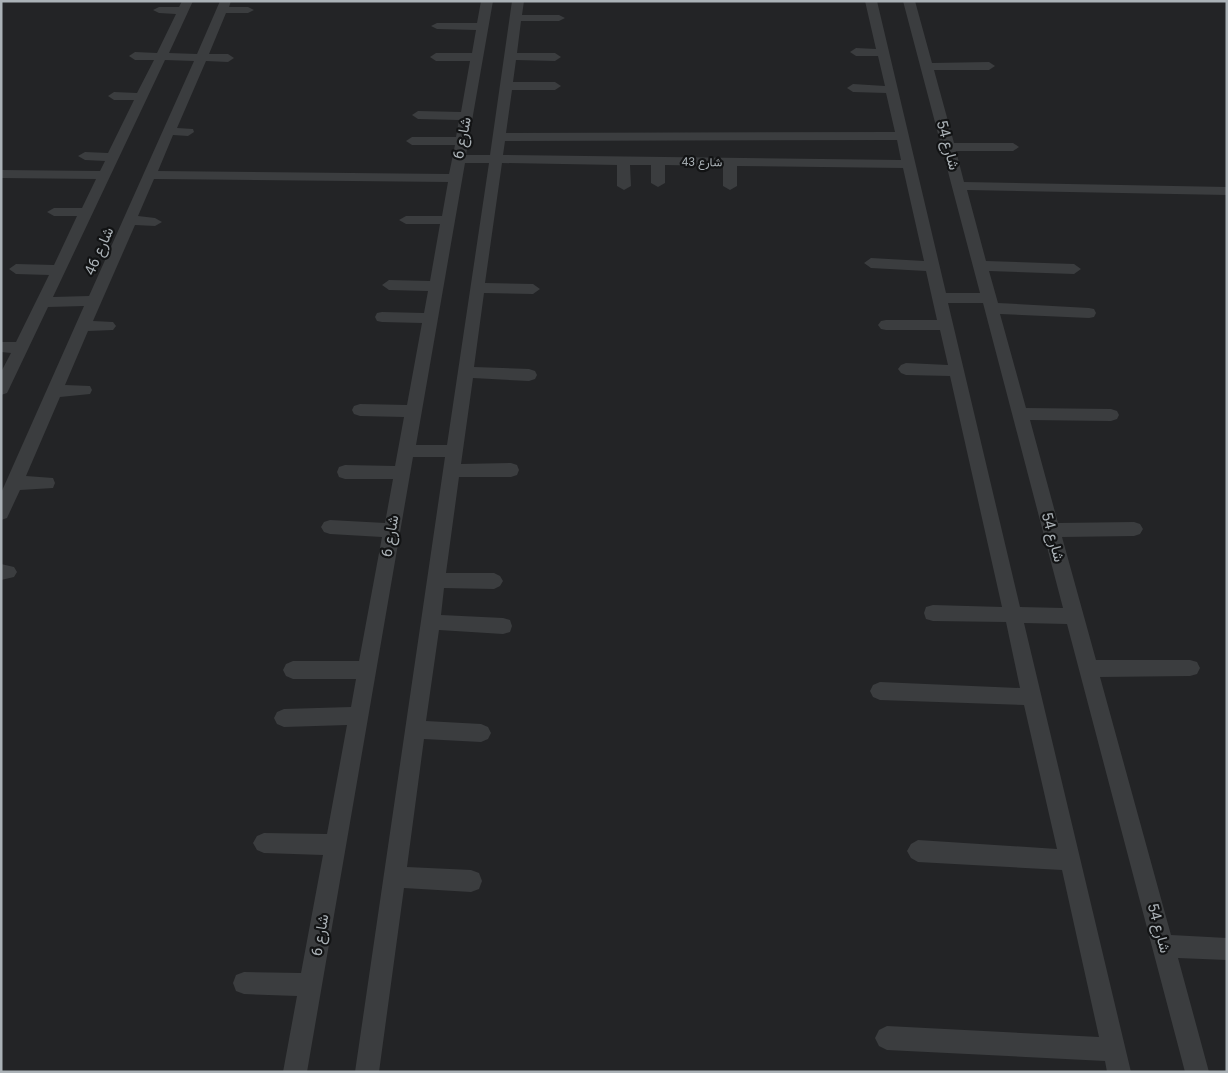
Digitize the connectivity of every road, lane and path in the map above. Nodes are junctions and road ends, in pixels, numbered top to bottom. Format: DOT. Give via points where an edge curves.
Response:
graph roads {
  1 [pos="487,1"];
  2 [pos="871,1"];
  3 [pos="909,1"];
  4 [pos="225,5"];
  5 [pos="186,6"];
  6 [pos="159,10"];
  7 [pos="248,10"];
  8 [pos="516,10"];
  9 [pos="560,18"];
  10 [pos="437,26"];
  11 [pos="482,27"];
  12 [pos="856,52"];
  13 [pos="883,53"];
  14 [pos="135,56"];
  15 [pos="510,56"];
  16 [pos="161,57"];
  17 [pos="436,57"];
  18 [pos="477,57"];
  19 [pos="555,57"];
  20 [pos="202,58"];
  21 [pos="228,58"];
  22 [pos="989,66"];
  23 [pos="927,67"];
  24 [pos="505,86"];
  25 [pos="555,86"];
  26 [pos="853,88"];
  27 [pos="892,90"];
  28 [pos="114,96"];
  29 [pos="142,97"];
  30 [pos="184,98"];
  31 [pos="201,98"];
  32 [pos="418,115"];
  33 [pos="466,116"];
  34 [pos="170,131"];
  35 [pos="188,132"];
  36 [pos="902,136"];
  37 [pos="499,137"];
  38 [pos="412,141"];
  39 [pos="462,141"];
  40 [pos="949,147"];
  41 [pos="1013,147"];
  42 [pos="85,156"];
  43 [pos="113,157"];
  44 [pos="495,158"];
  45 [pos="458,159"];
  46 [pos="623,160"];
  47 [pos="658,161"];
  48 [pos="730,162"];
  49 [pos="908,164"];
  50 [pos="1,174"];
  51 [pos="104,175"];
  52 [pos="150,175"];
  53 [pos="455,178"];
  54 [pos="658,183"];
  55 [pos="624,186"];
  56 [pos="730,186"];
  57 [pos="959,186"];
  58 [pos="1227,191"];
  59 [pos="54,212"];
  60 [pos="86,212"];
  61 [pos="130,220"];
  62 [pos="406,220"];
  63 [pos="447,220"];
  64 [pos="154,222"];
  65 [pos="871,263"];
  66 [pos="932,266"];
  67 [pos="981,266"];
  68 [pos="1074,268"];
  69 [pos="16,269"];
  70 [pos="59,270"];
  71 [pos="389,286"];
  72 [pos="435,286"];
  73 [pos="477,288"];
  74 [pos="533,289"];
  75 [pos="940,298"];
  76 [pos="95,301"];
  77 [pos="43,302"];
  78 [pos="990,303"];
  79 [pos="1089,313"];
  80 [pos="382,317"];
  81 [pos="430,318"];
  82 [pos="946,325"];
  83 [pos="84,326"];
  84 [pos="108,326"];
  85 [pos="886,326"];
  86 [pos="1,347"];
  87 [pos="21,348"];
  88 [pos="906,369"];
  89 [pos="957,371"];
  90 [pos="465,372"];
  91 [pos="529,375"];
  92 [pos="1,389"];
  93 [pos="84,390"];
  94 [pos="55,391"];
  95 [pos="360,410"];
  96 [pos="413,411"];
  97 [pos="1020,414"];
  98 [pos="1110,415"];
  99 [pos="406,451"];
  100 [pos="454,452"];
  101 [pos="511,470"];
  102 [pos="452,471"];
  103 [pos="345,472"];
  104 [pos="402,473"];
  105 [pos="14,483"];
  106 [pos="47,484"];
  107 [pos="1,513"];
  108 [pos="330,527"];
  109 [pos="1134,529"];
  110 [pos="391,530"];
  111 [pos="1052,530"];
  112 [pos="436,580"];
  113 [pos="494,581"];
  114 [pos="933,613"];
  115 [pos="1013,614"];
  116 [pos="1074,616"];
  117 [pos="430,622"];
  118 [pos="503,626"];
  119 [pos="1089,668"];
  120 [pos="1190,668"];
  121 [pos="293,670"];
  122 [pos="366,670"];
  123 [pos="880,691"];
  124 [pos="1032,697"];
  125 [pos="358,716"];
  126 [pos="284,718"];
  127 [pos="416,729"];
  128 [pos="481,733"];
  129 [pos="264,843"];
  130 [pos="335,845"];
  131 [pos="918,851"];
  132 [pos="1070,860"];
  133 [pos="394,877"];
  134 [pos="471,881"];
  135 [pos="1164,946"];
  136 [pos="1227,949"];
  137 [pos="244,983"];
  138 [pos="311,985"];
  139 [pos="887,1038"];
  140 [pos="1116,1061"];
  141 [pos="295,1072"];
  142 [pos="367,1072"];
  143 [pos="1197,1072"];
  1 -- 11 [label="lane, شارع 6"];
  2 -- 13 [label="lane"];
  3 -- 23 [label="lane, شارع 54"];
  4 -- 7 [label="lane"];
  4 -- 20 [label="lane, شارع 46"];
  5 -- 6 [label="lane"];
  5 -- 16 [label="lane, شارع 46"];
  8 -- 9 [label="lane"];
  8 -- 15 [label="lane"];
  10 -- 11 [label="lane"];
  11 -- 18 [label="lane, شارع 6"];
  12 -- 13 [label="lane"];
  13 -- 27 [label="lane"];
  14 -- 16 [label="lane"];
  15 -- 19 [label="lane"];
  15 -- 24 [label="lane"];
  16 -- 20 [label="lane"];
  16 -- 29 [label="lane, شارع 46"];
  17 -- 18 [label="lane"];
  18 -- 33 [label="lane, شارع 6"];
  20 -- 21 [label="lane"];
  20 -- 30 [label="lane, شارع 46"];
  22 -- 23 [label="lane"];
  23 -- 40 [label="lane, شارع 54"];
  24 -- 25 [label="lane"];
  24 -- 37 [label="lane"];
  26 -- 27 [label="lane"];
  27 -- 36 [label="lane"];
  28 -- 29 [label="lane"];
  29 -- 43 [label="lane, شارع 46"];
  30 -- 31 [label="lane"];
  30 -- 34 [label="lane, شارع 46"];
  32 -- 33 [label="lane"];
  33 -- 39 [label="lane, شارع 6"];
  34 -- 35 [label="lane"];
  34 -- 52 [label="lane, شارع 46"];
  36 -- 37 [label="lane, شارع 43"];
  36 -- 49 [label="lane"];
  37 -- 44 [label="lane"];
  38 -- 39 [label="lane"];
  39 -- 45 [label="lane, شارع 6"];
  40 -- 41 [label="lane"];
  40 -- 57 [label="lane, شارع 54"];
  42 -- 43 [label="lane"];
  43 -- 51 [label="lane, شارع 46"];
  44 -- 45 [label="lane, شارع 43"];
  44 -- 46 [label="lane, شارع 43"];
  44 -- 73 [label="lane"];
  45 -- 53 [label="lane, شارع 6"];
  46 -- 47 [label="lane, شارع 43"];
  46 -- 55 [label="lane"];
  47 -- 48 [label="lane, شارع 43"];
  47 -- 54 [label="lane"];
  48 -- 49 [label="lane, شارع 43"];
  48 -- 56 [label="lane"];
  49 -- 66 [label="lane"];
  50 -- 51 [label="lane"];
  51 -- 60 [label="lane, شارع 46"];
  52 -- 53 [label="lane"];
  52 -- 61 [label="lane, شارع 46"];
  53 -- 63 [label="lane, شارع 6"];
  57 -- 58 [label="lane"];
  57 -- 67 [label="lane, شارع 54"];
  59 -- 60 [label="lane"];
  60 -- 70 [label="lane, شارع 46"];
  61 -- 64 [label="lane"];
  61 -- 76 [label="lane, شارع 46"];
  62 -- 63 [label="lane"];
  63 -- 72 [label="lane, شارع 6"];
  65 -- 66 [label="lane"];
  66 -- 75 [label="lane"];
  67 -- 68 [label="lane"];
  67 -- 78 [label="lane, شارع 54"];
  69 -- 70 [label="lane"];
  70 -- 77 [label="lane, شارع 46"];
  71 -- 72 [label="lane"];
  72 -- 81 [label="lane, شارع 6"];
  73 -- 74 [label="lane"];
  73 -- 90 [label="lane"];
  75 -- 78 [label="lane"];
  75 -- 82 [label="lane"];
  76 -- 77 [label="lane"];
  76 -- 83 [label="lane, شارع 46"];
  77 -- 87 [label="lane, شارع 46"];
  78 -- 79 [label="lane"];
  78 -- 97 [label="lane, شارع 54"];
  80 -- 81 [label="lane"];
  81 -- 96 [label="lane, شارع 6"];
  82 -- 85 [label="lane"];
  82 -- 89 [label="lane"];
  83 -- 84 [label="lane"];
  83 -- 94 [label="lane, شارع 46"];
  86 -- 87 [label="lane"];
  87 -- 92 [label="lane, شارع 46"];
  88 -- 89 [label="lane"];
  89 -- 115 [label="lane"];
  90 -- 91 [label="lane"];
  90 -- 100 [label="lane"];
  93 -- 94 [label="lane"];
  94 -- 105 [label="lane, شارع 46"];
  95 -- 96 [label="lane"];
  96 -- 99 [label="lane, شارع 6"];
  97 -- 98 [label="lane"];
  97 -- 111 [label="lane, شارع 54"];
  99 -- 100 [label="lane"];
  99 -- 104 [label="lane, شارع 6"];
  100 -- 102 [label="lane"];
  101 -- 102 [label="lane"];
  102 -- 112 [label="lane"];
  103 -- 104 [label="lane"];
  104 -- 110 [label="lane, شارع 6"];
  105 -- 106 [label="lane"];
  105 -- 107 [label="lane, شارع 46"];
  108 -- 110 [label="lane"];
  109 -- 111 [label="lane"];
  110 -- 122 [label="lane, شارع 6"];
  111 -- 116 [label="lane, شارع 54"];
  112 -- 113 [label="lane"];
  112 -- 117 [label="lane"];
  114 -- 115 [label="lane"];
  115 -- 116 [label="lane"];
  115 -- 124 [label="lane"];
  116 -- 119 [label="lane, شارع 54"];
  117 -- 118 [label="lane"];
  117 -- 127 [label="lane"];
  119 -- 120 [label="lane"];
  119 -- 135 [label="lane, شارع 54"];
  121 -- 122 [label="lane"];
  122 -- 125 [label="lane, شارع 6"];
  123 -- 124 [label="lane"];
  124 -- 132 [label="lane"];
  125 -- 126 [label="lane"];
  125 -- 130 [label="lane, شارع 6"];
  127 -- 128 [label="lane"];
  127 -- 133 [label="lane"];
  129 -- 130 [label="lane"];
  130 -- 138 [label="lane, شارع 6"];
  131 -- 132 [label="lane"];
  132 -- 140 [label="lane"];
  133 -- 134 [label="lane"];
  133 -- 142 [label="lane"];
  135 -- 136 [label="lane"];
  135 -- 143 [label="lane, شارع 54"];
  137 -- 138 [label="lane"];
  138 -- 141 [label="lane, شارع 6"];
  139 -- 140 [label="lane"];
}
